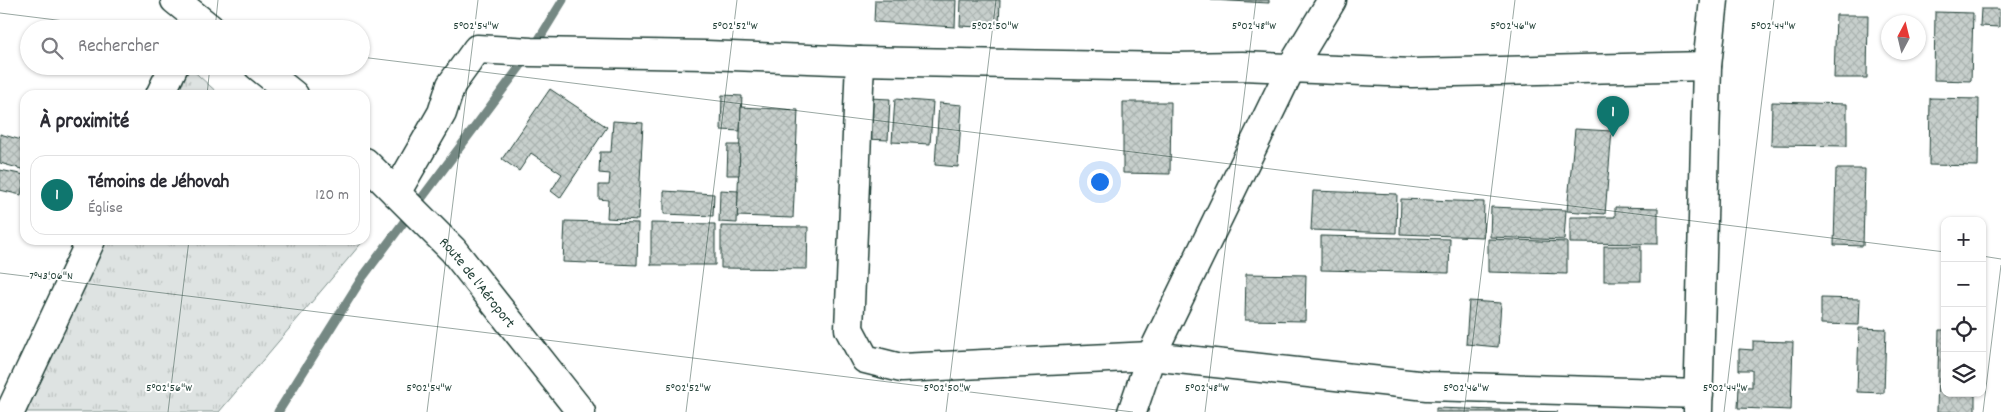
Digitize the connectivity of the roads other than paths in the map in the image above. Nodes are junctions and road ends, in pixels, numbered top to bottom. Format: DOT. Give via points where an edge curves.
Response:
graph roads {
  1 [pos="175,0"];
  2 [pos="1332,0"];
  3 [pos="1714,0"];
  4 [pos="195,20"];
  5 [pos="860,61"];
  6 [pos="1707,66"];
  7 [pos="1291,68"];
  8 [pos="170,75"];
  9 [pos="269,75"];
  10 [pos="162,90"];
  11 [pos="288,90"];
  12 [pos="370,167"];
  13 [pos="396,193"];
  14 [pos="89,245"];
  15 [pos="1151,356"];
  16 [pos="1698,403"];
  17 [pos="10,412"];
  18 [pos="582,412"];
  19 [pos="1132,412"];
  1 -- 4 [label="street"];
  2 -- 7 [label="street"];
  3 -- 6 [label="street"];
  5 -- 7 [label="street"];
  5 -- 13 [label="street" via="477,49 451,85 442,114"];
  5 -- 15 [label="street" via="849,330 864,360 901,368"];
  6 -- 7 [label="street" via="1412,73"];
  6 -- 16 [label="street"];
  7 -- 15 [label="street"];
  8 -- 10 [label="street"];
  9 -- 11 [label="street"];
  12 -- 13 [label="street, Route de l'Aéroport"];
  13 -- 18 [label="street, Route de l'Aéroport" via="453,250"];
  14 -- 17 [label="street"];
  15 -- 16 [label="street" via="1427,386"];
  15 -- 19 [label="street"];
}
